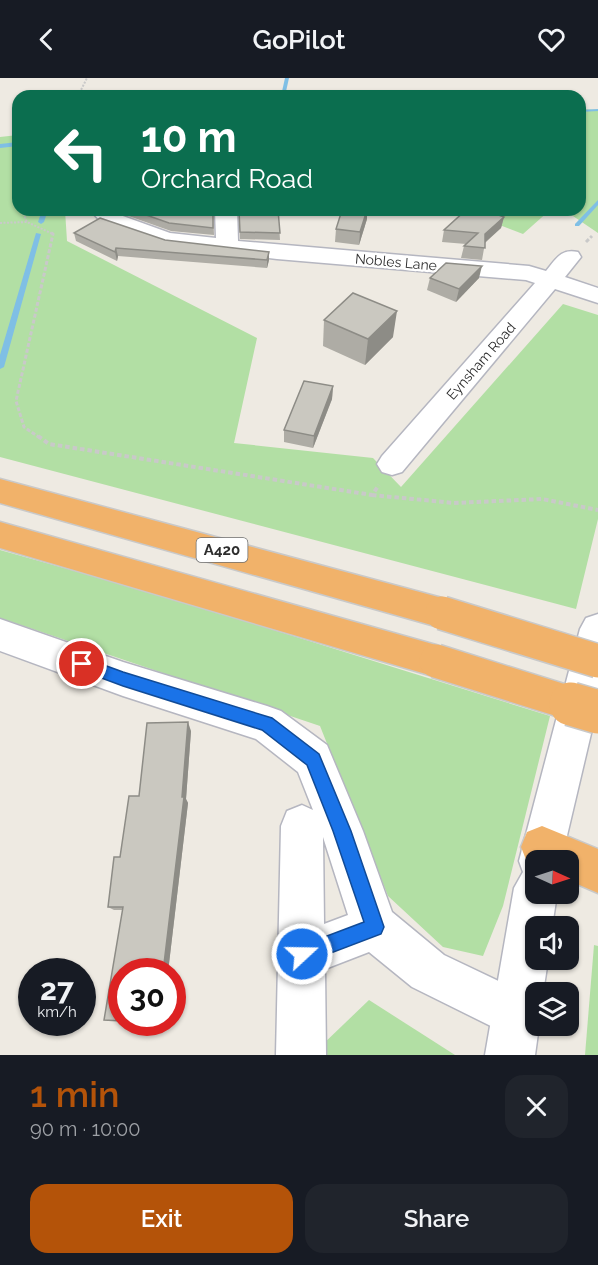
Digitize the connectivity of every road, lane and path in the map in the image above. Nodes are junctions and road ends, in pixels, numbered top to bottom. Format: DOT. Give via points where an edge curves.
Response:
graph roads {
  1 [pos="24,216"];
  2 [pos="108,216"];
  3 [pos="226,216"];
  4 [pos="27,222"];
  5 [pos="0,223"];
  6 [pos="227,247"];
  7 [pos="570,257"];
  8 [pos="550,281"];
  9 [pos="598,296"];
  10 [pos="392,464"];
  11 [pos="0,491"];
  12 [pos="372,495"];
  13 [pos="598,510"];
  14 [pos="0,535"];
  15 [pos="598,629"];
  16 [pos="0,635"];
  17 [pos="598,661"];
  18 [pos="598,712"];
  19 [pos="302,826"];
  20 [pos="543,850"];
  21 [pos="579,869"];
  22 [pos="598,871"];
  23 [pos="533,904"];
  24 [pos="375,927"];
  25 [pos="302,954"];
  26 [pos="512,1034"];
  27 [pos="301,1055"];
  1 -- 4 [label="path"];
  2 -- 6 [label="street, Nobles Lane" via="167,239"];
  3 -- 6 [label="street"];
  4 -- 5 [label="path"];
  4 -- 12 [label="path" via="53,234 16,400 24,427 49,444"];
  6 -- 8 [label="street, Nobles Lane" via="529,273"];
  7 -- 8 [label="street, Eynsham Road"];
  8 -- 9 [label="street, Nobles Lane"];
  8 -- 10 [label="street, Eynsham Road"];
  10 -- 12 [label="path"];
  11 -- 17 [label="highway, A420, bridge" via="442,613"];
  12 -- 13 [label="path" via="454,502 542,499"];
  14 -- 18 [label="highway, bridge"];
  15 -- 20 [label="street"];
  16 -- 24 [label="street" via="267,724 313,759"];
  19 -- 25 [label="street"];
  21 -- 22 [label="highway"];
  23 -- 26 [label="street"];
  24 -- 25 [label="street"];
  24 -- 26 [label="street"];
  25 -- 27 [label="street"];
}
